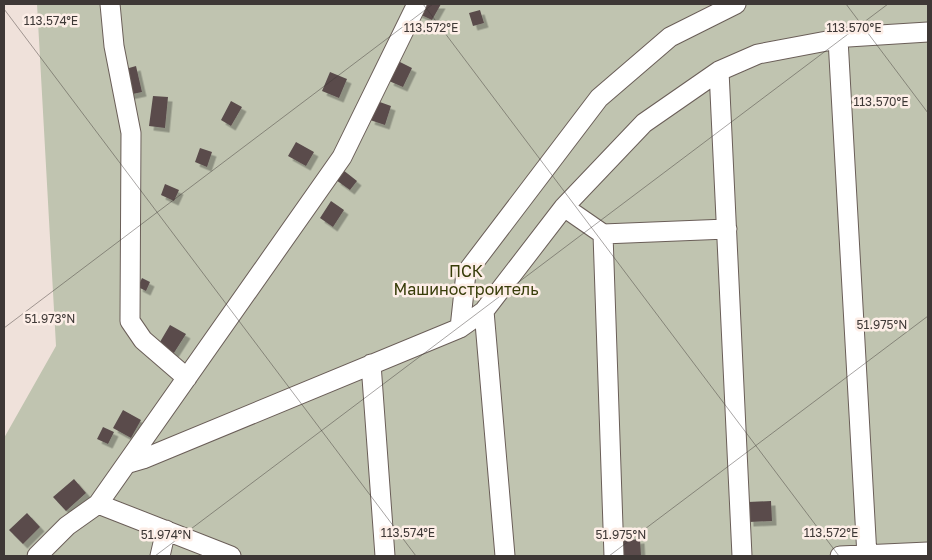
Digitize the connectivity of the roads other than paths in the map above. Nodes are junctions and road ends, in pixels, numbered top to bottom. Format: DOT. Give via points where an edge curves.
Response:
graph roads {
  1 [pos="110,4"];
  2 [pos="417,4"];
  3 [pos="736,4"];
  4 [pos="928,32"];
  5 [pos="838,39"];
  6 [pos="719,71"];
  7 [pos="564,207"];
  8 [pos="727,229"];
  9 [pos="603,234"];
  10 [pos="484,311"];
  11 [pos="460,328"];
  12 [pos="371,364"];
  13 [pos="187,378"];
  14 [pos="126,464"];
  15 [pos="98,504"];
  16 [pos="166,530"];
  17 [pos="928,552"];
  18 [pos="37,556"];
  19 [pos="160,556"];
  20 [pos="231,556"];
  21 [pos="385,556"];
  22 [pos="505,556"];
  23 [pos="614,556"];
  24 [pos="742,556"];
  25 [pos="840,556"];
  26 [pos="867,556"];
  1 -- 13 [label="street" via="114,46 131,133 130,321 143,340"];
  2 -- 13 [label="street" via="342,157"];
  3 -- 11 [label="street" via="670,37 599,98 466,273"];
  4 -- 5 [label="street"];
  5 -- 6 [label="street" via="758,54"];
  5 -- 26 [label="street"];
  6 -- 7 [label="street" via="644,123"];
  6 -- 8 [label="street"];
  7 -- 9 [label="street"];
  7 -- 10 [label="street"];
  8 -- 9 [label="street"];
  8 -- 24 [label="street"];
  9 -- 23 [label="street"];
  10 -- 11 [label="street"];
  10 -- 22 [label="street"];
  11 -- 12 [label="street"];
  12 -- 14 [label="street"];
  12 -- 21 [label="street"];
  13 -- 14 [label="street"];
  14 -- 15 [label="street"];
  15 -- 16 [label="street"];
  15 -- 18 [label="street" via="67,526"];
  16 -- 19 [label="street"];
  16 -- 20 [label="street"];
  17 -- 26 [label="street"];
  25 -- 26 [label="street"];
}
